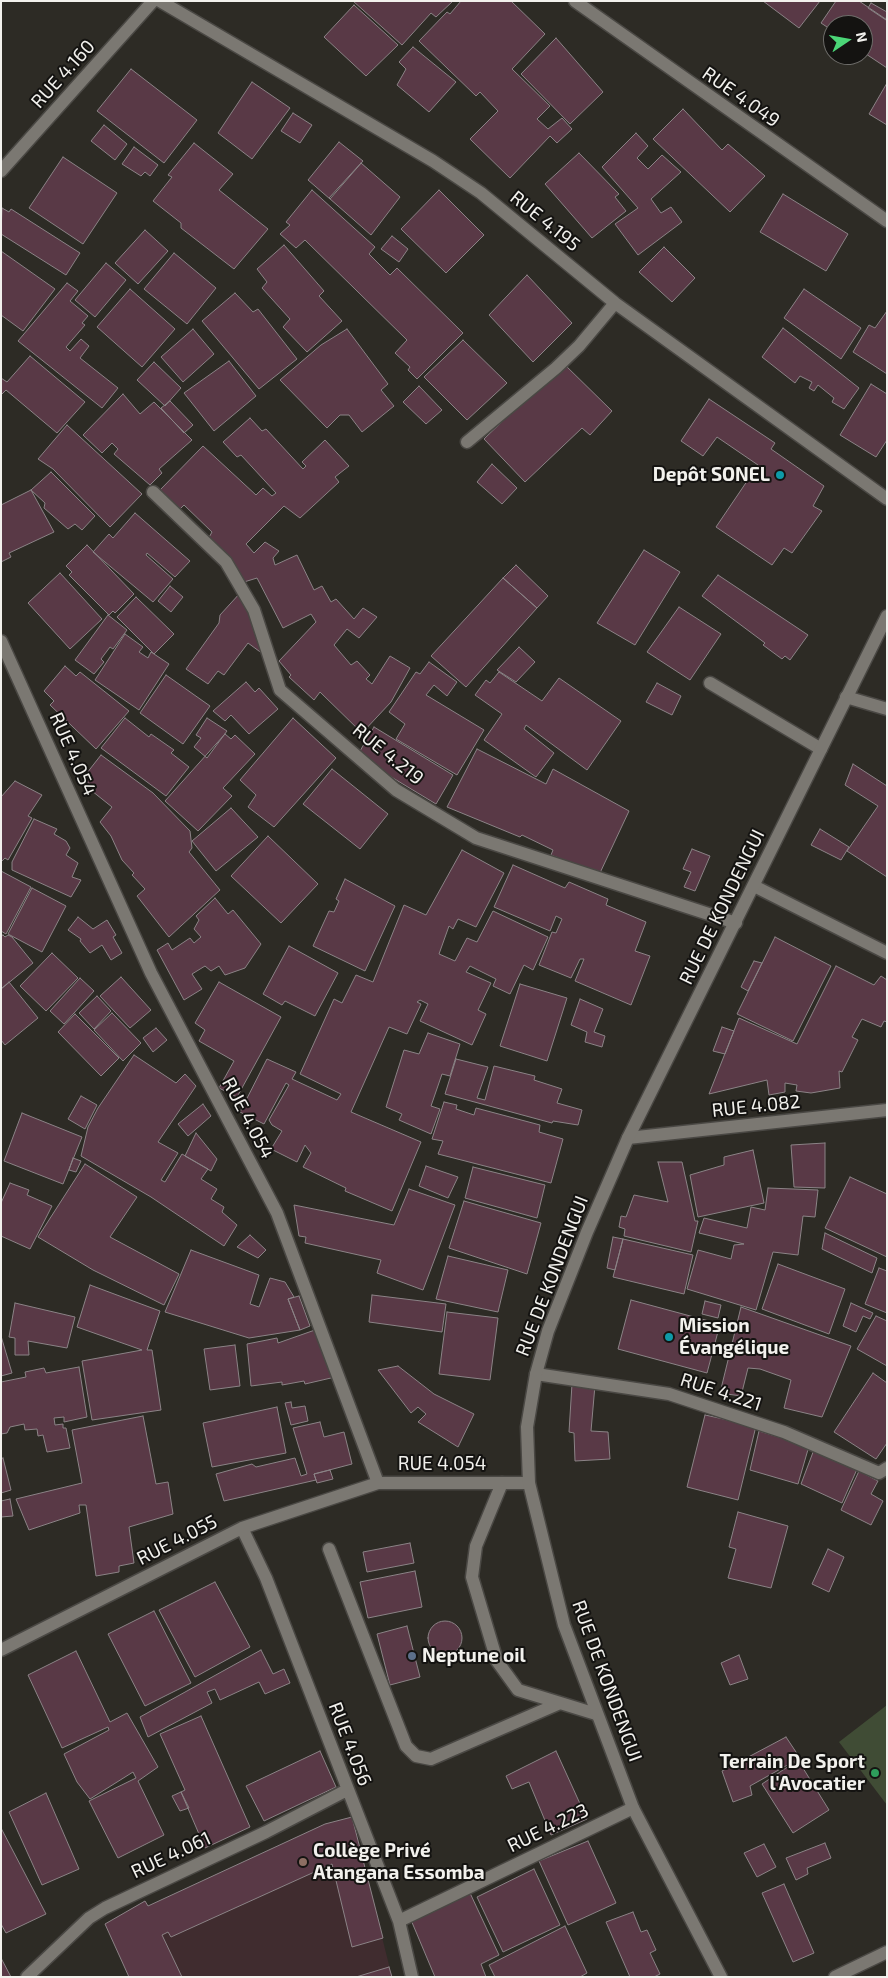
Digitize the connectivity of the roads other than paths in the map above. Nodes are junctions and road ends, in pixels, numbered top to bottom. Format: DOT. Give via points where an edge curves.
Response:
graph roads {
  1 [pos="152,1"];
  2 [pos="160,1"];
  3 [pos="575,1"];
  4 [pos="1,171"];
  5 [pos="887,221"];
  6 [pos="615,304"];
  7 [pos="467,442"];
  8 [pos="153,492"];
  9 [pos="887,499"];
  10 [pos="887,616"];
  11 [pos="1,641"];
  12 [pos="710,683"];
  13 [pos="846,697"];
  14 [pos="887,709"];
  15 [pos="821,749"];
  16 [pos="754,886"];
  17 [pos="736,924"];
  18 [pos="887,953"];
  19 [pos="887,1110"];
  20 [pos="628,1138"];
  21 [pos="536,1374"];
  22 [pos="887,1468"];
  23 [pos="378,1483"];
  24 [pos="502,1483"];
  25 [pos="530,1483"];
  26 [pos="242,1528"];
  27 [pos="329,1549"];
  28 [pos="1,1650"];
  29 [pos="560,1703"];
  30 [pos="596,1714"];
  31 [pos="348,1790"];
  32 [pos="633,1808"];
  33 [pos="399,1921"];
  34 [pos="887,1952"];
  35 [pos="27,1977"];
  36 [pos="412,1977"];
  37 [pos="720,1977"];
  38 [pos="835,1977"];
  1 -- 4 [label="street, RUE 4.160"];
  2 -- 6 [label="street, RUE 4.195" via="433,161 473,188"];
  3 -- 5 [label="street, RUE 4.049"];
  6 -- 7 [label="street" via="567,357"];
  6 -- 9 [label="street, RUE 4.195"];
  8 -- 17 [label="street, RUE 4.219" via="226,562 254,610 280,690 396,790 476,838"];
  10 -- 13 [label="street, RUE DE KONDENGUI"];
  11 -- 23 [label="street, RUE 4.054" via="151,973 277,1213"];
  12 -- 15 [label="street"];
  13 -- 14 [label="street"];
  13 -- 15 [label="street, RUE DE KONDENGUI"];
  15 -- 16 [label="street, RUE DE KONDENGUI"];
  16 -- 17 [label="street, RUE DE KONDENGUI"];
  16 -- 18 [label="street"];
  17 -- 20 [label="street, RUE DE KONDENGUI"];
  19 -- 20 [label="street, RUE 4.082"];
  20 -- 21 [label="street, RUE DE KONDENGUI" via="548,1331"];
  21 -- 22 [label="street, RUE 4.221" via="669,1394 784,1432 879,1473"];
  21 -- 25 [label="street, RUE DE KONDENGUI" via="528,1426"];
  23 -- 24 [label="street, RUE 4.054"];
  23 -- 26 [label="street, RUE 4.055"];
  24 -- 25 [label="street, RUE 4.054"];
  24 -- 29 [label="street" via="476,1546 472,1577 496,1662 518,1690"];
  25 -- 30 [label="street, RUE DE KONDENGUI" via="564,1625"];
  26 -- 28 [label="street, RUE 4.055"];
  26 -- 31 [label="street, RUE 4.056" via="266,1578"];
  27 -- 29 [label="street" via="406,1746 416,1756 431,1759"];
  29 -- 30 [label="street"];
  30 -- 32 [label="street, RUE DE KONDENGUI"];
  31 -- 33 [label="street, RUE 4.056"];
  31 -- 35 [label="street, RUE 4.061" via="105,1908 89,1918"];
  32 -- 33 [label="street, RUE 4.223"];
  32 -- 37 [label="street, RUE DE KONDENGUI"];
  33 -- 36 [label="street, RUE 4.056"];
  34 -- 38 [label="street"];
}
